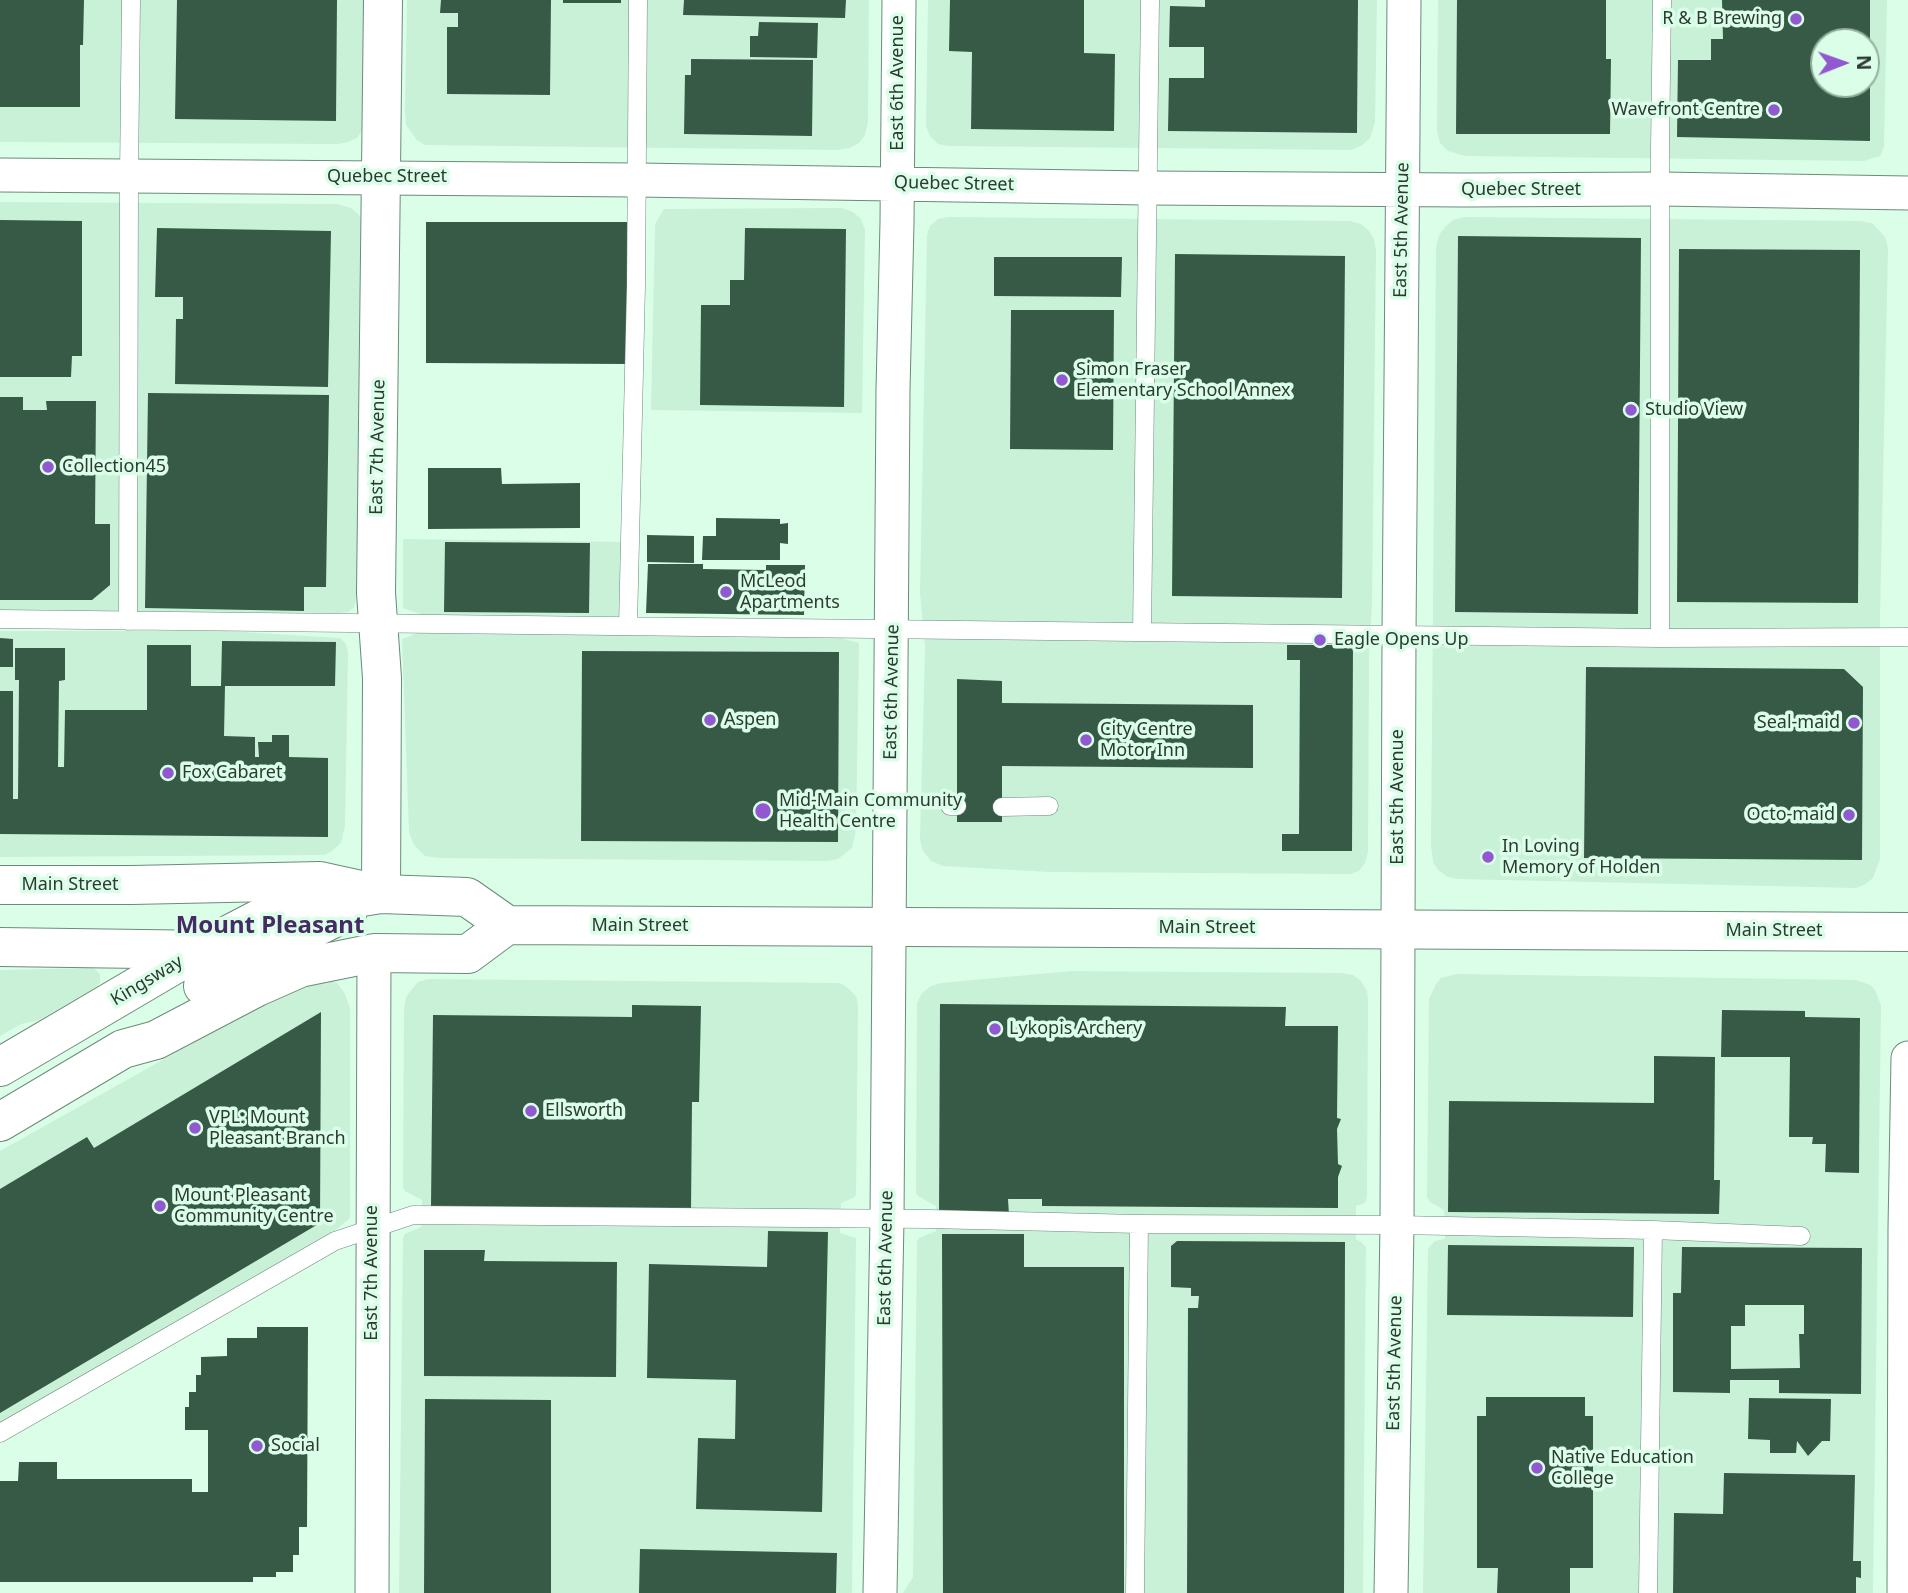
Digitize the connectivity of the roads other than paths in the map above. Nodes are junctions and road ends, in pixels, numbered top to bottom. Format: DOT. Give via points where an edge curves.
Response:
graph roads {
  1 [pos="131,0"];
  2 [pos="383,0"];
  3 [pos="638,0"];
  4 [pos="899,0"];
  5 [pos="1150,0"];
  6 [pos="1404,0"];
  7 [pos="1662,0"];
  8 [pos="0,175"];
  9 [pos="129,176"];
  10 [pos="382,177"];
  11 [pos="637,180"];
  12 [pos="897,183"];
  13 [pos="1147,188"];
  14 [pos="1402,189"];
  15 [pos="1661,189"];
  16 [pos="1908,193"];
  17 [pos="0,620"];
  18 [pos="128,621"];
  19 [pos="377,624"];
  20 [pos="628,626"];
  21 [pos="892,629"];
  22 [pos="1142,632"];
  23 [pos="1399,635"];
  24 [pos="1660,638"];
  25 [pos="1908,638"];
  26 [pos="1049,806"];
  27 [pos="1002,807"];
  28 [pos="0,885"];
  29 [pos="381,894"];
  30 [pos="507,925"];
  31 [pos="889,927"];
  32 [pos="1398,929"];
  33 [pos="1908,932"];
  34 [pos="0,947"];
  35 [pos="199,950"];
  36 [pos="268,951"];
  37 [pos="374,953"];
  38 [pos="123,1049"];
  39 [pos="1908,1058"];
  40 [pos="0,1067"];
  41 [pos="0,1122"];
  42 [pos="887,1219"];
  43 [pos="1139,1224"];
  44 [pos="1397,1225"];
  45 [pos="1907,1228"];
  46 [pos="373,1229"];
  47 [pos="1653,1230"];
  48 [pos="1801,1236"];
  49 [pos="0,1433"];
  50 [pos="372,1593"];
  51 [pos="880,1593"];
  52 [pos="1135,1593"];
  53 [pos="1391,1593"];
  54 [pos="1648,1593"];
  55 [pos="1904,1593"];
  1 -- 9 [label="lane"];
  2 -- 10 [label="main road, East 7th Avenue"];
  3 -- 11 [label="lane"];
  4 -- 12 [label="street, East 6th Avenue"];
  5 -- 13 [label="lane"];
  6 -- 14 [label="street, East 5th Avenue"];
  7 -- 15 [label="lane"];
  8 -- 9 [label="street, Quebec Street"];
  9 -- 10 [label="street, Quebec Street"];
  9 -- 18 [label="lane"];
  10 -- 11 [label="street, Quebec Street"];
  10 -- 19 [label="main road, East 7th Avenue"];
  11 -- 12 [label="street, Quebec Street"];
  11 -- 20 [label="lane"];
  12 -- 13 [label="street, Quebec Street"];
  12 -- 21 [label="street, East 6th Avenue"];
  13 -- 14 [label="street, Quebec Street"];
  13 -- 22 [label="lane"];
  14 -- 15 [label="street, Quebec Street"];
  14 -- 23 [label="street, East 5th Avenue"];
  15 -- 16 [label="street, Quebec Street"];
  15 -- 24 [label="lane"];
  17 -- 18 [label="lane"];
  18 -- 19 [label="lane"];
  19 -- 20 [label="lane"];
  19 -- 29 [label="main road, East 7th Avenue" via="382,678"];
  20 -- 21 [label="lane"];
  21 -- 22 [label="lane"];
  21 -- 31 [label="street, East 6th Avenue"];
  22 -- 23 [label="lane"];
  23 -- 24 [label="lane"];
  23 -- 32 [label="street, East 5th Avenue"];
  24 -- 25 [label="lane"];
  26 -- 27 [label="lane"];
  28 -- 29 [label="main road, Main Street" via="320,881"];
  29 -- 30 [label="main road, Main Street" via="467,897"];
  29 -- 35 [label="main road, Kingsway" via="274,911"];
  29 -- 36 [label="main road"];
  30 -- 31 [label="main road, Main Street"];
  30 -- 37 [label="main road" via="468,954"];
  31 -- 32 [label="main road, Main Street"];
  31 -- 42 [label="street, East 6th Avenue"];
  32 -- 33 [label="main road, Main Street"];
  32 -- 44 [label="street, East 5th Avenue"];
  34 -- 35 [label="main road"];
  35 -- 36 [label="main road"];
  35 -- 40 [label="main road, Kingsway"];
  36 -- 37 [label="main road"];
  36 -- 38 [label="main road" via="143,1019"];
  37 -- 38 [label="main road" via="300,968 156,1040"];
  37 -- 46 [label="street, East 7th Avenue"];
  38 -- 41 [label="main road"];
  39 -- 45 [label="street"];
  42 -- 43 [label="lane"];
  42 -- 46 [label="lane" via="414,1215"];
  42 -- 51 [label="street, East 6th Avenue"];
  43 -- 44 [label="lane"];
  43 -- 52 [label="lane"];
  44 -- 47 [label="lane"];
  44 -- 53 [label="street, East 5th Avenue"];
  45 -- 55 [label="street"];
  46 -- 49 [label="lane" via="335,1241"];
  46 -- 50 [label="street, East 7th Avenue"];
  47 -- 48 [label="lane"];
  47 -- 54 [label="lane"];
}
